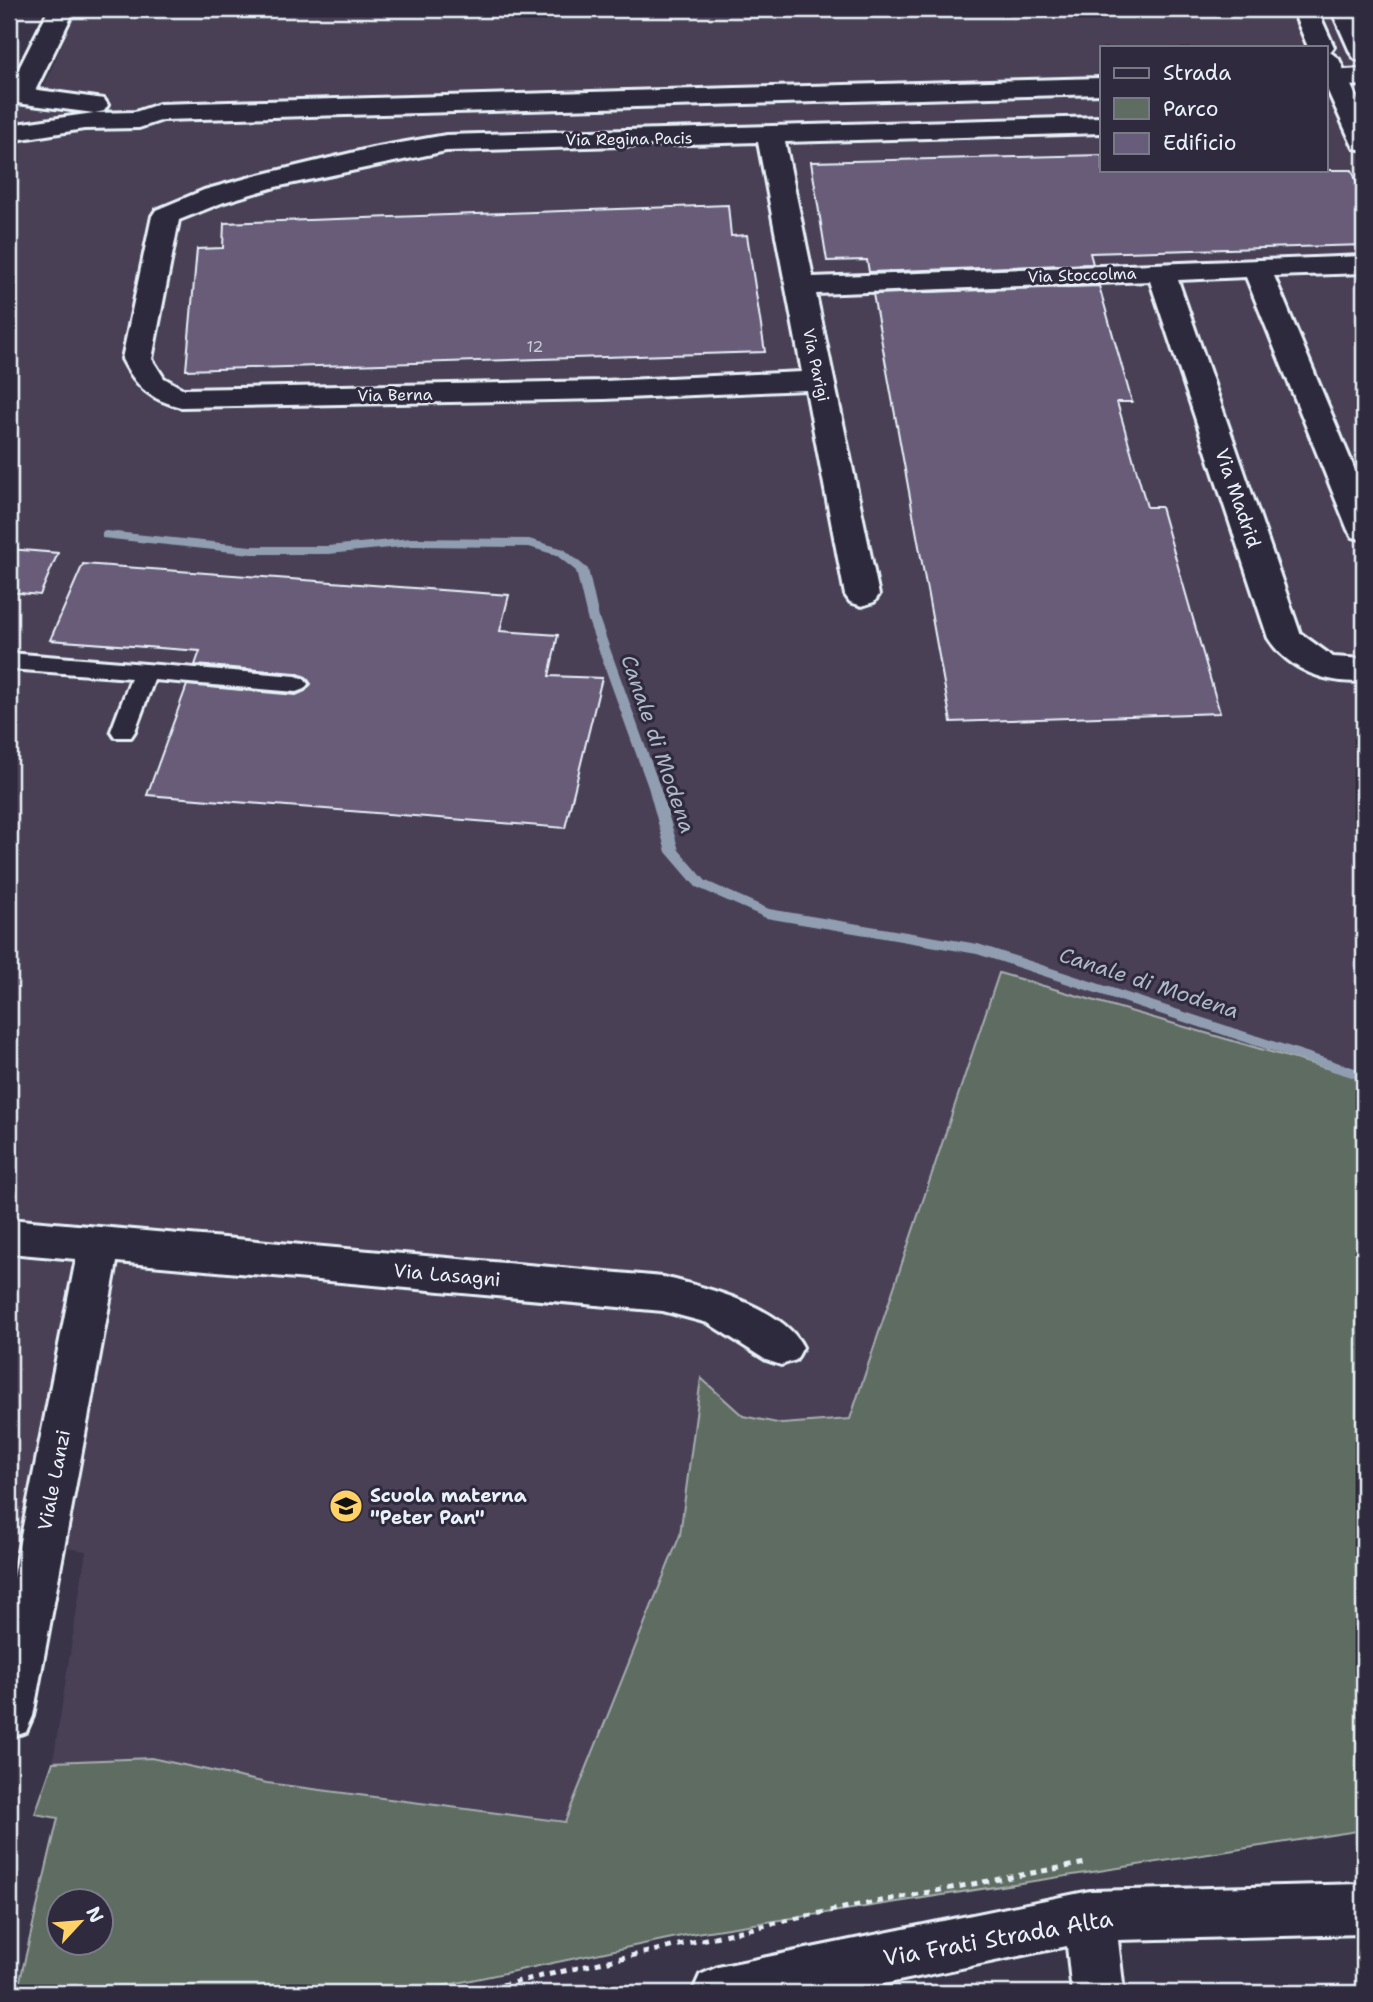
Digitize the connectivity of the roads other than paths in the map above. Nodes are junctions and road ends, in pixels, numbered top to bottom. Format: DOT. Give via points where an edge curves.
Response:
graph roads {
  1 [pos="62,9"];
  2 [pos="1304,9"];
  3 [pos="1352,17"];
  4 [pos="1321,46"];
  5 [pos="1364,54"];
  6 [pos="1329,72"];
  7 [pos="1364,77"];
  8 [pos="1100,86"];
  9 [pos="13,95"];
  10 [pos="159,113"];
  11 [pos="1359,117"];
  12 [pos="1328,118"];
  13 [pos="1100,125"];
  14 [pos="9,133"];
  15 [pos="770,136"];
  16 [pos="1364,142"];
  17 [pos="166,216"];
  18 [pos="1364,264"];
  19 [pos="1257,269"];
  20 [pos="1161,272"];
  21 [pos="799,286"];
  22 [pos="819,380"];
  23 [pos="1364,530"];
  24 [pos="862,595"];
  25 [pos="9,661"];
  26 [pos="1364,670"];
  27 [pos="145,673"];
  28 [pos="296,684"];
  29 [pos="123,731"];
  30 [pos="9,1236"];
  31 [pos="100,1244"];
  32 [pos="781,1347"];
  33 [pos="9,1716"];
  34 [pos="1364,1909"];
  35 [pos="1090,1916"];
  36 [pos="718,1993"];
  37 [pos="1098,1993"];
  1 -- 9 [label="street" via="25,88"];
  2 -- 4 [label="street"];
  3 -- 5 [label="street"];
  6 -- 7 [label="street"];
  6 -- 11 [label="street"];
  8 -- 10 [label="street"];
  9 -- 10 [label="street" via="143,107"];
  10 -- 14 [label="street" via="139,120 84,121"];
  11 -- 12 [label="street"];
  11 -- 16 [label="street"];
  13 -- 15 [label="street, Via Regina Pacis"];
  15 -- 17 [label="street, Via Regina Pacis" via="495,141 397,150 251,184"];
  15 -- 21 [label="street, Via Parigi"];
  17 -- 22 [label="street, Via Berna" via="137,359 158,391 181,398 604,390"];
  18 -- 19 [label="street, Via Stoccolma"];
  19 -- 20 [label="street, Via Stoccolma"];
  19 -- 23 [label="street"];
  20 -- 21 [label="street, Via Stoccolma"];
  20 -- 26 [label="street, Via Madrid" via="1285,638 1307,660 1345,673"];
  21 -- 22 [label="street, Via Parigi"];
  22 -- 24 [label="street, Via Parigi"];
  25 -- 27 [label="lane"];
  27 -- 28 [label="lane"];
  27 -- 29 [label="lane"];
  30 -- 31 [label="street, Via Lasagni"];
  31 -- 32 [label="street, Via Lasagni" via="663,1294 720,1308"];
  31 -- 33 [label="street, Viale Lanzi"];
  34 -- 35 [label="street, Via Frati Strada Alta"];
  35 -- 36 [label="street, Via Frati Strada Alta"];
  35 -- 37 [label="street"];
}
